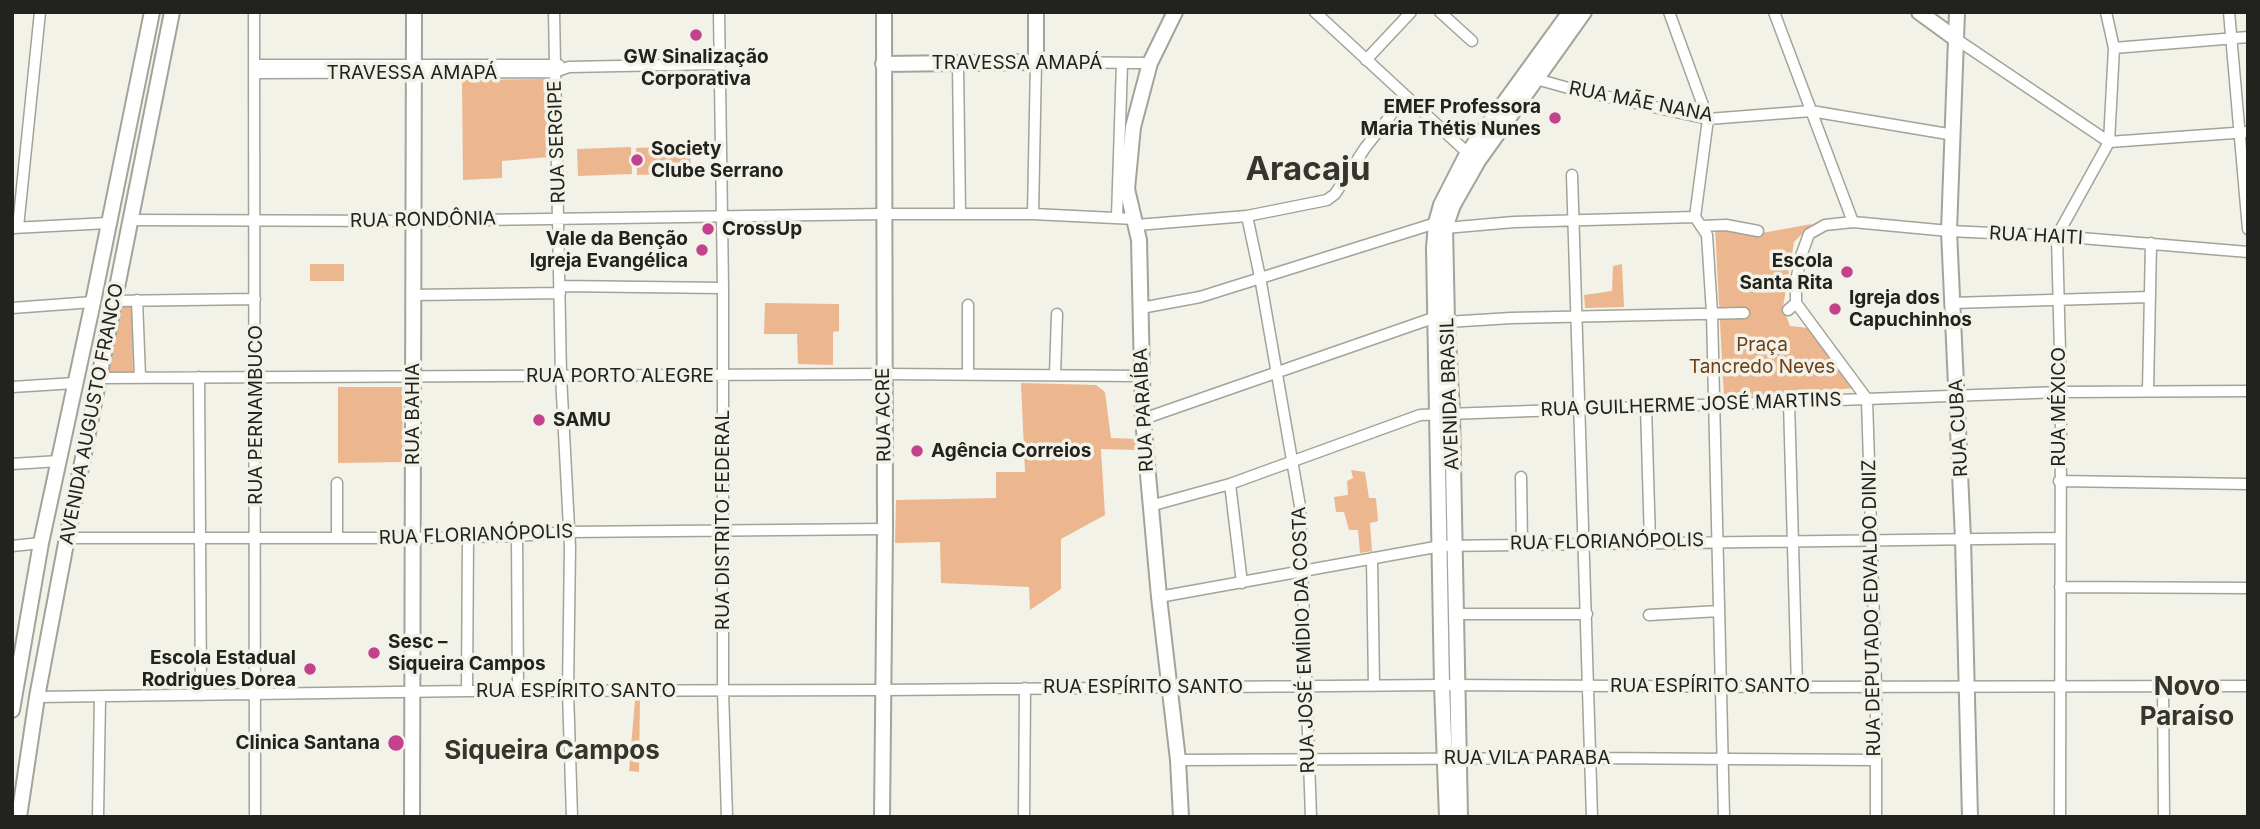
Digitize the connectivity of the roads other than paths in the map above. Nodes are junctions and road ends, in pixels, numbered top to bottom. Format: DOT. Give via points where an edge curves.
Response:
graph roads {
  1 [pos="40,12"];
  2 [pos="152,12"];
  3 [pos="172,12"];
  4 [pos="254,12"];
  5 [pos="414,12"];
  6 [pos="554,12"];
  7 [pos="719,12"];
  8 [pos="884,12"];
  9 [pos="1036,12"];
  10 [pos="1175,12"];
  11 [pos="1315,12"];
  12 [pos="1410,12"];
  13 [pos="1440,12"];
  14 [pos="1570,12"];
  15 [pos="1584,12"];
  16 [pos="1670,12"];
  17 [pos="1774,12"];
  18 [pos="1919,12"];
  19 [pos="1957,12"];
  20 [pos="2105,12"];
  21 [pos="2229,12"];
  22 [pos="2248,37"];
  23 [pos="1956,39"];
  24 [pos="2231,39"];
  25 [pos="1472,41"];
  26 [pos="2114,48"];
  27 [pos="1366,60"];
  28 [pos="1036,62"];
  29 [pos="1122,63"];
  30 [pos="1150,63"];
  31 [pos="720,64"];
  32 [pos="883,64"];
  33 [pos="958,64"];
  34 [pos="412,68"];
  35 [pos="554,68"];
  36 [pos="254,69"];
  37 [pos="1536,79"];
  38 [pos="1405,97"];
  39 [pos="1811,111"];
  40 [pos="1708,119"];
  41 [pos="2243,132"];
  42 [pos="1954,135"];
  43 [pos="2109,142"];
  44 [pos="1473,157"];
  45 [pos="1572,175"];
  46 [pos="883,214"];
  47 [pos="960,214"];
  48 [pos="1033,214"];
  49 [pos="722,216"];
  50 [pos="1247,216"];
  51 [pos="1695,216"];
  52 [pos="559,218"];
  53 [pos="1117,218"];
  54 [pos="1575,219"];
  55 [pos="131,220"];
  56 [pos="254,220"];
  57 [pos="413,221"];
  58 [pos="1136,222"];
  59 [pos="1853,222"];
  60 [pos="108,223"];
  61 [pos="1441,225"];
  62 [pos="1701,226"];
  63 [pos="15,228"];
  64 [pos="2248,229"];
  65 [pos="1758,231"];
  66 [pos="1949,231"];
  67 [pos="2057,236"];
  68 [pos="2151,243"];
  69 [pos="2248,252"];
  70 [pos="1261,276"];
  71 [pos="723,288"];
  72 [pos="560,290"];
  73 [pos="412,295"];
  74 [pos="2150,297"];
  75 [pos="2057,298"];
  76 [pos="255,299"];
  77 [pos="137,300"];
  78 [pos="113,301"];
  79 [pos="93,302"];
  80 [pos="1952,303"];
  81 [pos="968,305"];
  82 [pos="12,308"];
  83 [pos="1140,308"];
  84 [pos="1712,313"];
  85 [pos="1744,313"];
  86 [pos="1057,314"];
  87 [pos="1577,316"];
  88 [pos="1441,319"];
  89 [pos="1276,371"];
  90 [pos="883,374"];
  91 [pos="968,374"];
  92 [pos="1055,374"];
  93 [pos="724,375"];
  94 [pos="413,376"];
  95 [pos="561,376"];
  96 [pos="1140,376"];
  97 [pos="139,377"];
  98 [pos="199,377"];
  99 [pos="255,377"];
  100 [pos="99,378"];
  101 [pos="75,383"];
  102 [pos="12,387"];
  103 [pos="2148,391"];
  104 [pos="2248,391"];
  105 [pos="2061,392"];
  106 [pos="1958,396"];
  107 [pos="1867,399"];
  108 [pos="1789,402"];
  109 [pos="1714,404"];
  110 [pos="1646,406"];
  111 [pos="1580,408"];
  112 [pos="1445,414"];
  113 [pos="1143,419"];
  114 [pos="1294,459"];
  115 [pos="59,461"];
  116 [pos="12,464"];
  117 [pos="1521,477"];
  118 [pos="2059,481"];
  119 [pos="337,483"];
  120 [pos="1230,484"];
  121 [pos="2248,484"];
  122 [pos="1150,506"];
  123 [pos="886,529"];
  124 [pos="568,532"];
  125 [pos="723,532"];
  126 [pos="468,536"];
  127 [pos="517,536"];
  128 [pos="200,537"];
  129 [pos="256,537"];
  130 [pos="67,538"];
  131 [pos="337,538"];
  132 [pos="412,538"];
  133 [pos="2059,538"];
  134 [pos="1964,539"];
  135 [pos="1792,540"];
  136 [pos="1871,540"];
  137 [pos="1717,541"];
  138 [pos="1583,542"];
  139 [pos="1650,542"];
  140 [pos="41,543"];
  141 [pos="1522,543"];
  142 [pos="1447,545"];
  143 [pos="12,546"];
  144 [pos="1372,558"];
  145 [pos="1304,571"];
  146 [pos="1242,583"];
  147 [pos="2060,587"];
  148 [pos="2248,588"];
  149 [pos="1159,597"];
  150 [pos="1719,611"];
  151 [pos="1455,614"];
  152 [pos="1587,614"];
  153 [pos="1648,615"];
  154 [pos="1374,685"];
  155 [pos="1449,685"];
  156 [pos="1589,686"];
  157 [pos="1721,686"];
  158 [pos="1876,686"];
  159 [pos="1968,686"];
  160 [pos="2060,686"];
  161 [pos="2163,686"];
  162 [pos="2248,686"];
  163 [pos="1307,687"];
  164 [pos="1797,687"];
  165 [pos="1025,688"];
  166 [pos="1171,688"];
  167 [pos="883,690"];
  168 [pos="467,691"];
  169 [pos="518,691"];
  170 [pos="568,691"];
  171 [pos="723,691"];
  172 [pos="411,692"];
  173 [pos="257,694"];
  174 [pos="201,695"];
  175 [pos="37,697"];
  176 [pos="100,697"];
  177 [pos="13,702"];
  178 [pos="1452,758"];
  179 [pos="1589,758"];
  180 [pos="1722,758"];
  181 [pos="1178,760"];
  182 [pos="1309,760"];
  183 [pos="1876,760"];
  184 [pos="19,817"];
  185 [pos="98,817"];
  186 [pos="255,817"];
  187 [pos="412,817"];
  188 [pos="572,817"];
  189 [pos="727,817"];
  190 [pos="882,817"];
  191 [pos="1024,817"];
  192 [pos="1181,817"];
  193 [pos="1311,817"];
  194 [pos="1447,817"];
  195 [pos="1460,817"];
  196 [pos="1592,817"];
  197 [pos="1724,817"];
  198 [pos="1876,817"];
  199 [pos="1970,817"];
  200 [pos="2060,817"];
  201 [pos="2164,817"];
  1 -- 63 [label="street"];
  2 -- 60 [label="main road, AVENIDA AUGUSTO FRANCO"];
  3 -- 55 [label="main road, AVENIDA AUGUSTO FRANCO"];
  4 -- 36 [label="street, RUA PERNAMBUCO"];
  5 -- 34 [label="main road, RUA BAHIA"];
  6 -- 35 [label="street, RUA SERGIPE"];
  7 -- 31 [label="street, RUA DISTRITO FEDERAL"];
  8 -- 32 [label="main road, RUA ACRE"];
  9 -- 28 [label="main road"];
  10 -- 30 [label="main road, RUA PARAÍBA"];
  11 -- 27 [label="street"];
  12 -- 27 [label="street"];
  13 -- 25 [label="street"];
  14 -- 44 [label="main road, AVENIDA BRASIL"];
  15 -- 37 [label="main road, AVENIDA BRASIL"];
  16 -- 40 [label="street"];
  17 -- 39 [label="street"];
  18 -- 23 [label="main road"];
  19 -- 23 [label="main road, RUA CUBA"];
  20 -- 26 [label="street, RUA MÉXICO"];
  21 -- 24 [label="street"];
  22 -- 24 [label="street"];
  23 -- 42 [label="main road, RUA CUBA"];
  23 -- 43 [label="street"];
  24 -- 26 [label="street"];
  24 -- 41 [label="street"];
  26 -- 43 [label="street, RUA MÉXICO"];
  27 -- 38 [label="street"];
  28 -- 29 [label="street, TRAVESSA AMAPÁ"];
  28 -- 33 [label="main road, TRAVESSA AMAPÁ"];
  28 -- 48 [label="street"];
  29 -- 30 [label="street, TRAVESSA AMAPÁ"];
  29 -- 53 [label="street"];
  30 -- 58 [label="main road, RUA PARAÍBA" via="1130,150 1127,189"];
  31 -- 35 [label="street, TRAVESSA AMAPÁ"];
  31 -- 49 [label="street, RUA DISTRITO FEDERAL"];
  32 -- 33 [label="main road, TRAVESSA AMAPÁ"];
  32 -- 46 [label="main road, RUA ACRE"];
  33 -- 47 [label="street"];
  34 -- 35 [label="street, TRAVESSA AMAPÁ"];
  34 -- 36 [label="street, TRAVESSA AMAPÁ"];
  34 -- 57 [label="main road, RUA BAHIA"];
  35 -- 52 [label="street, RUA SERGIPE"];
  36 -- 56 [label="street, RUA PERNAMBUCO"];
  37 -- 40 [label="street, RUA MÃE NANA"];
  37 -- 44 [label="main road, AVENIDA BRASIL"];
  38 -- 44 [label="street"];
  38 -- 50 [label="street, RUA RONDÔNIA" via="1332,197"];
  39 -- 40 [label="street, RUA MÃE NANA"];
  39 -- 42 [label="street, RUA MÃE NANA"];
  39 -- 59 [label="street"];
  40 -- 51 [label="street"];
  41 -- 43 [label="street"];
  41 -- 64 [label="street"];
  42 -- 66 [label="main road, RUA CUBA"];
  43 -- 67 [label="street, RUA MÉXICO"];
  44 -- 61 [label="main road, AVENIDA BRASIL" via="1441,205"];
  45 -- 54 [label="street"];
  46 -- 47 [label="street, RUA RONDÔNIA"];
  46 -- 49 [label="street, RUA RONDÔNIA"];
  46 -- 90 [label="main road, RUA ACRE"];
  47 -- 48 [label="street, RUA RONDÔNIA"];
  48 -- 53 [label="street, RUA RONDÔNIA"];
  49 -- 52 [label="street, RUA RONDÔNIA"];
  49 -- 71 [label="street, RUA DISTRITO FEDERAL"];
  50 -- 58 [label="street, RUA RONDÔNIA"];
  50 -- 70 [label="street, RUA JOSÉ EMÍDIO DA COSTA"];
  51 -- 54 [label="street"];
  51 -- 62 [label="street"];
  52 -- 57 [label="street, RUA RONDÔNIA"];
  52 -- 72 [label="street, RUA SERGIPE"];
  53 -- 58 [label="street, RUA RONDÔNIA"];
  54 -- 61 [label="street"];
  54 -- 87 [label="street"];
  55 -- 56 [label="street, RUA RONDÔNIA"];
  55 -- 78 [label="main road, AVENIDA AUGUSTO FRANCO"];
  56 -- 57 [label="street, RUA RONDÔNIA"];
  56 -- 76 [label="street, RUA PERNAMBUCO"];
  57 -- 73 [label="main road, RUA BAHIA"];
  58 -- 83 [label="main road, RUA PARAÍBA"];
  59 -- 66 [label="street, RUA HAITI"];
  59 -- 107 [label="street, RUA HAITI" via="1812,231 1805,241 1792,307 1801,312"];
  60 -- 63 [label="street"];
  60 -- 79 [label="main road, AVENIDA AUGUSTO FRANCO"];
  61 -- 70 [label="street"];
  61 -- 88 [label="main road, AVENIDA BRASIL" via="1434,248"];
  62 -- 65 [label="street"];
  62 -- 84 [label="street" via="1707,235"];
  66 -- 67 [label="street, RUA HAITI"];
  66 -- 80 [label="main road, RUA CUBA"];
  67 -- 68 [label="street, RUA HAITI"];
  67 -- 75 [label="street, RUA MÉXICO"];
  68 -- 69 [label="street, RUA HAITI"];
  68 -- 74 [label="street"];
  70 -- 83 [label="street" via="1200,297"];
  70 -- 89 [label="street, RUA JOSÉ EMÍDIO DA COSTA"];
  71 -- 72 [label="street"];
  71 -- 93 [label="street, RUA DISTRITO FEDERAL"];
  72 -- 73 [label="street"];
  72 -- 95 [label="street, RUA SERGIPE"];
  73 -- 94 [label="main road, RUA BAHIA"];
  74 -- 75 [label="street"];
  74 -- 103 [label="street"];
  75 -- 80 [label="street"];
  75 -- 105 [label="street, RUA MÉXICO"];
  76 -- 77 [label="street"];
  76 -- 99 [label="street, RUA PERNAMBUCO"];
  77 -- 78 [label="street"];
  77 -- 97 [label="street"];
  78 -- 100 [label="main road, AVENIDA AUGUSTO FRANCO"];
  79 -- 82 [label="street"];
  79 -- 101 [label="main road, AVENIDA AUGUSTO FRANCO"];
  80 -- 106 [label="main road, RUA CUBA"];
  81 -- 91 [label="street"];
  83 -- 96 [label="main road, RUA PARAÍBA"];
  84 -- 85 [label="street"];
  84 -- 87 [label="street"];
  84 -- 109 [label="street"];
  86 -- 92 [label="street"];
  87 -- 88 [label="street"];
  87 -- 111 [label="street"];
  88 -- 89 [label="street"];
  88 -- 112 [label="main road, AVENIDA BRASIL"];
  89 -- 113 [label="street"];
  89 -- 114 [label="street, RUA JOSÉ EMÍDIO DA COSTA"];
  90 -- 91 [label="street, RUA PORTO ALEGRE"];
  90 -- 93 [label="street, RUA PORTO ALEGRE"];
  90 -- 123 [label="main road, RUA ACRE"];
  91 -- 92 [label="street, RUA PORTO ALEGRE"];
  92 -- 96 [label="street, RUA PORTO ALEGRE"];
  93 -- 95 [label="street, RUA PORTO ALEGRE"];
  93 -- 125 [label="street, RUA DISTRITO FEDERAL"];
  94 -- 95 [label="street, RUA PORTO ALEGRE"];
  94 -- 99 [label="street, RUA PORTO ALEGRE"];
  94 -- 132 [label="main road, RUA BAHIA"];
  95 -- 124 [label="street, RUA SERGIPE"];
  96 -- 113 [label="main road, RUA PARAÍBA"];
  97 -- 98 [label="street, RUA PORTO ALEGRE"];
  97 -- 100 [label="street, RUA PORTO ALEGRE"];
  98 -- 99 [label="street, RUA PORTO ALEGRE"];
  98 -- 128 [label="street"];
  99 -- 129 [label="street, RUA PERNAMBUCO"];
  100 -- 130 [label="main road, AVENIDA AUGUSTO FRANCO"];
  101 -- 102 [label="street"];
  101 -- 115 [label="main road, AVENIDA AUGUSTO FRANCO"];
  103 -- 104 [label="street, RUA GUILHERME JOSÉ MARTINS"];
  103 -- 105 [label="street, RUA GUILHERME JOSÉ MARTINS"];
  105 -- 106 [label="street, RUA GUILHERME JOSÉ MARTINS"];
  105 -- 118 [label="street, RUA MÉXICO"];
  106 -- 107 [label="street, RUA GUILHERME JOSÉ MARTINS"];
  106 -- 134 [label="main road, RUA CUBA"];
  107 -- 108 [label="street, RUA GUILHERME JOSÉ MARTINS"];
  107 -- 136 [label="street, RUA DEPUTADO EDVALDO DINIZ"];
  108 -- 109 [label="street, RUA GUILHERME JOSÉ MARTINS"];
  108 -- 135 [label="street"];
  109 -- 110 [label="street, RUA GUILHERME JOSÉ MARTINS"];
  109 -- 137 [label="street"];
  110 -- 111 [label="street, RUA GUILHERME JOSÉ MARTINS"];
  110 -- 139 [label="street"];
  111 -- 112 [label="street, RUA GUILHERME JOSÉ MARTINS"];
  111 -- 138 [label="street"];
  112 -- 114 [label="street, RUA GUILHERME JOSÉ MARTINS" via="1406,419"];
  112 -- 142 [label="main road, AVENIDA BRASIL"];
  113 -- 122 [label="main road, RUA PARAÍBA"];
  114 -- 120 [label="street, RUA GUILHERME JOSÉ MARTINS"];
  114 -- 145 [label="street, RUA JOSÉ EMÍDIO DA COSTA"];
  115 -- 116 [label="street"];
  115 -- 140 [label="main road, AVENIDA AUGUSTO FRANCO"];
  117 -- 141 [label="street"];
  118 -- 121 [label="street"];
  118 -- 133 [label="street, RUA MÉXICO"];
  119 -- 131 [label="street"];
  120 -- 122 [label="street, RUA GUILHERME JOSÉ MARTINS"];
  120 -- 146 [label="street"];
  122 -- 149 [label="main road, RUA PARAÍBA"];
  123 -- 125 [label="street, RUA FLORIANÓPOLIS"];
  123 -- 167 [label="main road, RUA ACRE"];
  124 -- 125 [label="street, RUA FLORIANÓPOLIS"];
  124 -- 127 [label="street, RUA FLORIANÓPOLIS"];
  124 -- 170 [label="street, RUA SERGIPE"];
  125 -- 171 [label="street, RUA DISTRITO FEDERAL"];
  126 -- 127 [label="street, RUA FLORIANÓPOLIS"];
  126 -- 132 [label="street, RUA FLORIANÓPOLIS"];
  126 -- 168 [label="street"];
  127 -- 169 [label="street"];
  128 -- 129 [label="street, RUA FLORIANÓPOLIS"];
  128 -- 130 [label="street, RUA FLORIANÓPOLIS"];
  128 -- 174 [label="street"];
  129 -- 131 [label="street, RUA FLORIANÓPOLIS"];
  129 -- 173 [label="street, RUA PERNAMBUCO"];
  130 -- 175 [label="main road, AVENIDA AUGUSTO FRANCO"];
  131 -- 132 [label="street, RUA FLORIANÓPOLIS"];
  132 -- 172 [label="main road, RUA BAHIA"];
  133 -- 134 [label="street, RUA FLORIANÓPOLIS"];
  133 -- 147 [label="street, RUA MÉXICO"];
  134 -- 136 [label="street, RUA FLORIANÓPOLIS"];
  134 -- 159 [label="main road, RUA CUBA"];
  135 -- 136 [label="street, RUA FLORIANÓPOLIS"];
  135 -- 137 [label="street, RUA FLORIANÓPOLIS"];
  135 -- 164 [label="street"];
  136 -- 158 [label="street, RUA DEPUTADO EDVALDO DINIZ"];
  137 -- 139 [label="street, RUA FLORIANÓPOLIS"];
  137 -- 150 [label="street"];
  138 -- 139 [label="street, RUA FLORIANÓPOLIS"];
  138 -- 141 [label="street, RUA FLORIANÓPOLIS"];
  138 -- 152 [label="street"];
  140 -- 143 [label="street"];
  140 -- 177 [label="main road, AVENIDA AUGUSTO FRANCO"];
  141 -- 142 [label="street, RUA FLORIANÓPOLIS"];
  142 -- 144 [label="street, RUA FLORIANÓPOLIS"];
  142 -- 151 [label="main road, AVENIDA BRASIL"];
  142 -- 155 [label="main road, AVENIDA BRASIL"];
  144 -- 145 [label="street, RUA FLORIANÓPOLIS"];
  144 -- 154 [label="street"];
  145 -- 146 [label="street, RUA FLORIANÓPOLIS"];
  145 -- 163 [label="street, RUA JOSÉ EMÍDIO DA COSTA"];
  146 -- 149 [label="street, RUA FLORIANÓPOLIS"];
  147 -- 148 [label="street"];
  147 -- 160 [label="street, RUA MÉXICO"];
  149 -- 166 [label="main road, RUA PARAÍBA"];
  150 -- 153 [label="street"];
  150 -- 157 [label="street"];
  151 -- 152 [label="street"];
  151 -- 155 [label="main road, AVENIDA BRASIL"];
  152 -- 156 [label="street"];
  154 -- 155 [label="street, RUA ESPÍRITO SANTO"];
  154 -- 163 [label="street, RUA ESPÍRITO SANTO"];
  155 -- 156 [label="street, RUA ESPÍRITO SANTO"];
  155 -- 178 [label="main road, AVENIDA BRASIL"];
  156 -- 157 [label="street, RUA ESPÍRITO SANTO"];
  156 -- 179 [label="street"];
  157 -- 164 [label="street, RUA ESPÍRITO SANTO"];
  157 -- 180 [label="street"];
  158 -- 159 [label="street, RUA ESPÍRITO SANTO"];
  158 -- 164 [label="street, RUA ESPÍRITO SANTO"];
  158 -- 183 [label="street, RUA DEPUTADO EDVALDO DINIZ"];
  159 -- 160 [label="street, RUA ESPÍRITO SANTO"];
  159 -- 199 [label="main road, RUA CUBA"];
  160 -- 161 [label="street, RUA ESPÍRITO SANTO"];
  160 -- 200 [label="street, RUA MÉXICO"];
  161 -- 162 [label="street, RUA ESPÍRITO SANTO"];
  161 -- 201 [label="street"];
  163 -- 166 [label="street, RUA ESPÍRITO SANTO"];
  163 -- 182 [label="street, RUA JOSÉ EMÍDIO DA COSTA"];
  165 -- 166 [label="street, RUA ESPÍRITO SANTO"];
  165 -- 167 [label="street, RUA ESPÍRITO SANTO"];
  165 -- 191 [label="street"];
  166 -- 181 [label="main road, RUA PARAÍBA"];
  167 -- 171 [label="street, RUA ESPÍRITO SANTO"];
  167 -- 190 [label="main road, RUA ACRE"];
  168 -- 169 [label="street, RUA ESPÍRITO SANTO"];
  168 -- 172 [label="street, RUA ESPÍRITO SANTO"];
  169 -- 170 [label="street, RUA ESPÍRITO SANTO"];
  170 -- 171 [label="street, RUA ESPÍRITO SANTO"];
  170 -- 188 [label="street, RUA SERGIPE"];
  171 -- 189 [label="street, RUA DISTRITO FEDERAL"];
  172 -- 173 [label="street, RUA ESPÍRITO SANTO"];
  172 -- 187 [label="main road, RUA BAHIA"];
  173 -- 174 [label="street, RUA ESPÍRITO SANTO"];
  173 -- 186 [label="street, RUA PERNAMBUCO"];
  174 -- 176 [label="street, RUA ESPÍRITO SANTO"];
  175 -- 176 [label="street, RUA ESPÍRITO SANTO"];
  175 -- 184 [label="main road, AVENIDA AUGUSTO FRANCO"];
  176 -- 185 [label="street"];
  178 -- 179 [label="street, RUA VILA PARABA"];
  178 -- 182 [label="street, RUA VILA PARABA"];
  178 -- 194 [label="main road, AVENIDA BRASIL"];
  178 -- 195 [label="main road, AVENIDA BRASIL"];
  179 -- 180 [label="street, RUA VILA PARABA"];
  179 -- 196 [label="street"];
  180 -- 183 [label="street, RUA VILA PARABA"];
  180 -- 197 [label="street"];
  181 -- 182 [label="street, RUA VILA PARABA"];
  181 -- 192 [label="main road, RUA PARAÍBA"];
  182 -- 193 [label="street, RUA JOSÉ EMÍDIO DA COSTA"];
  183 -- 198 [label="street, RUA DEPUTADO EDVALDO DINIZ"];
}
